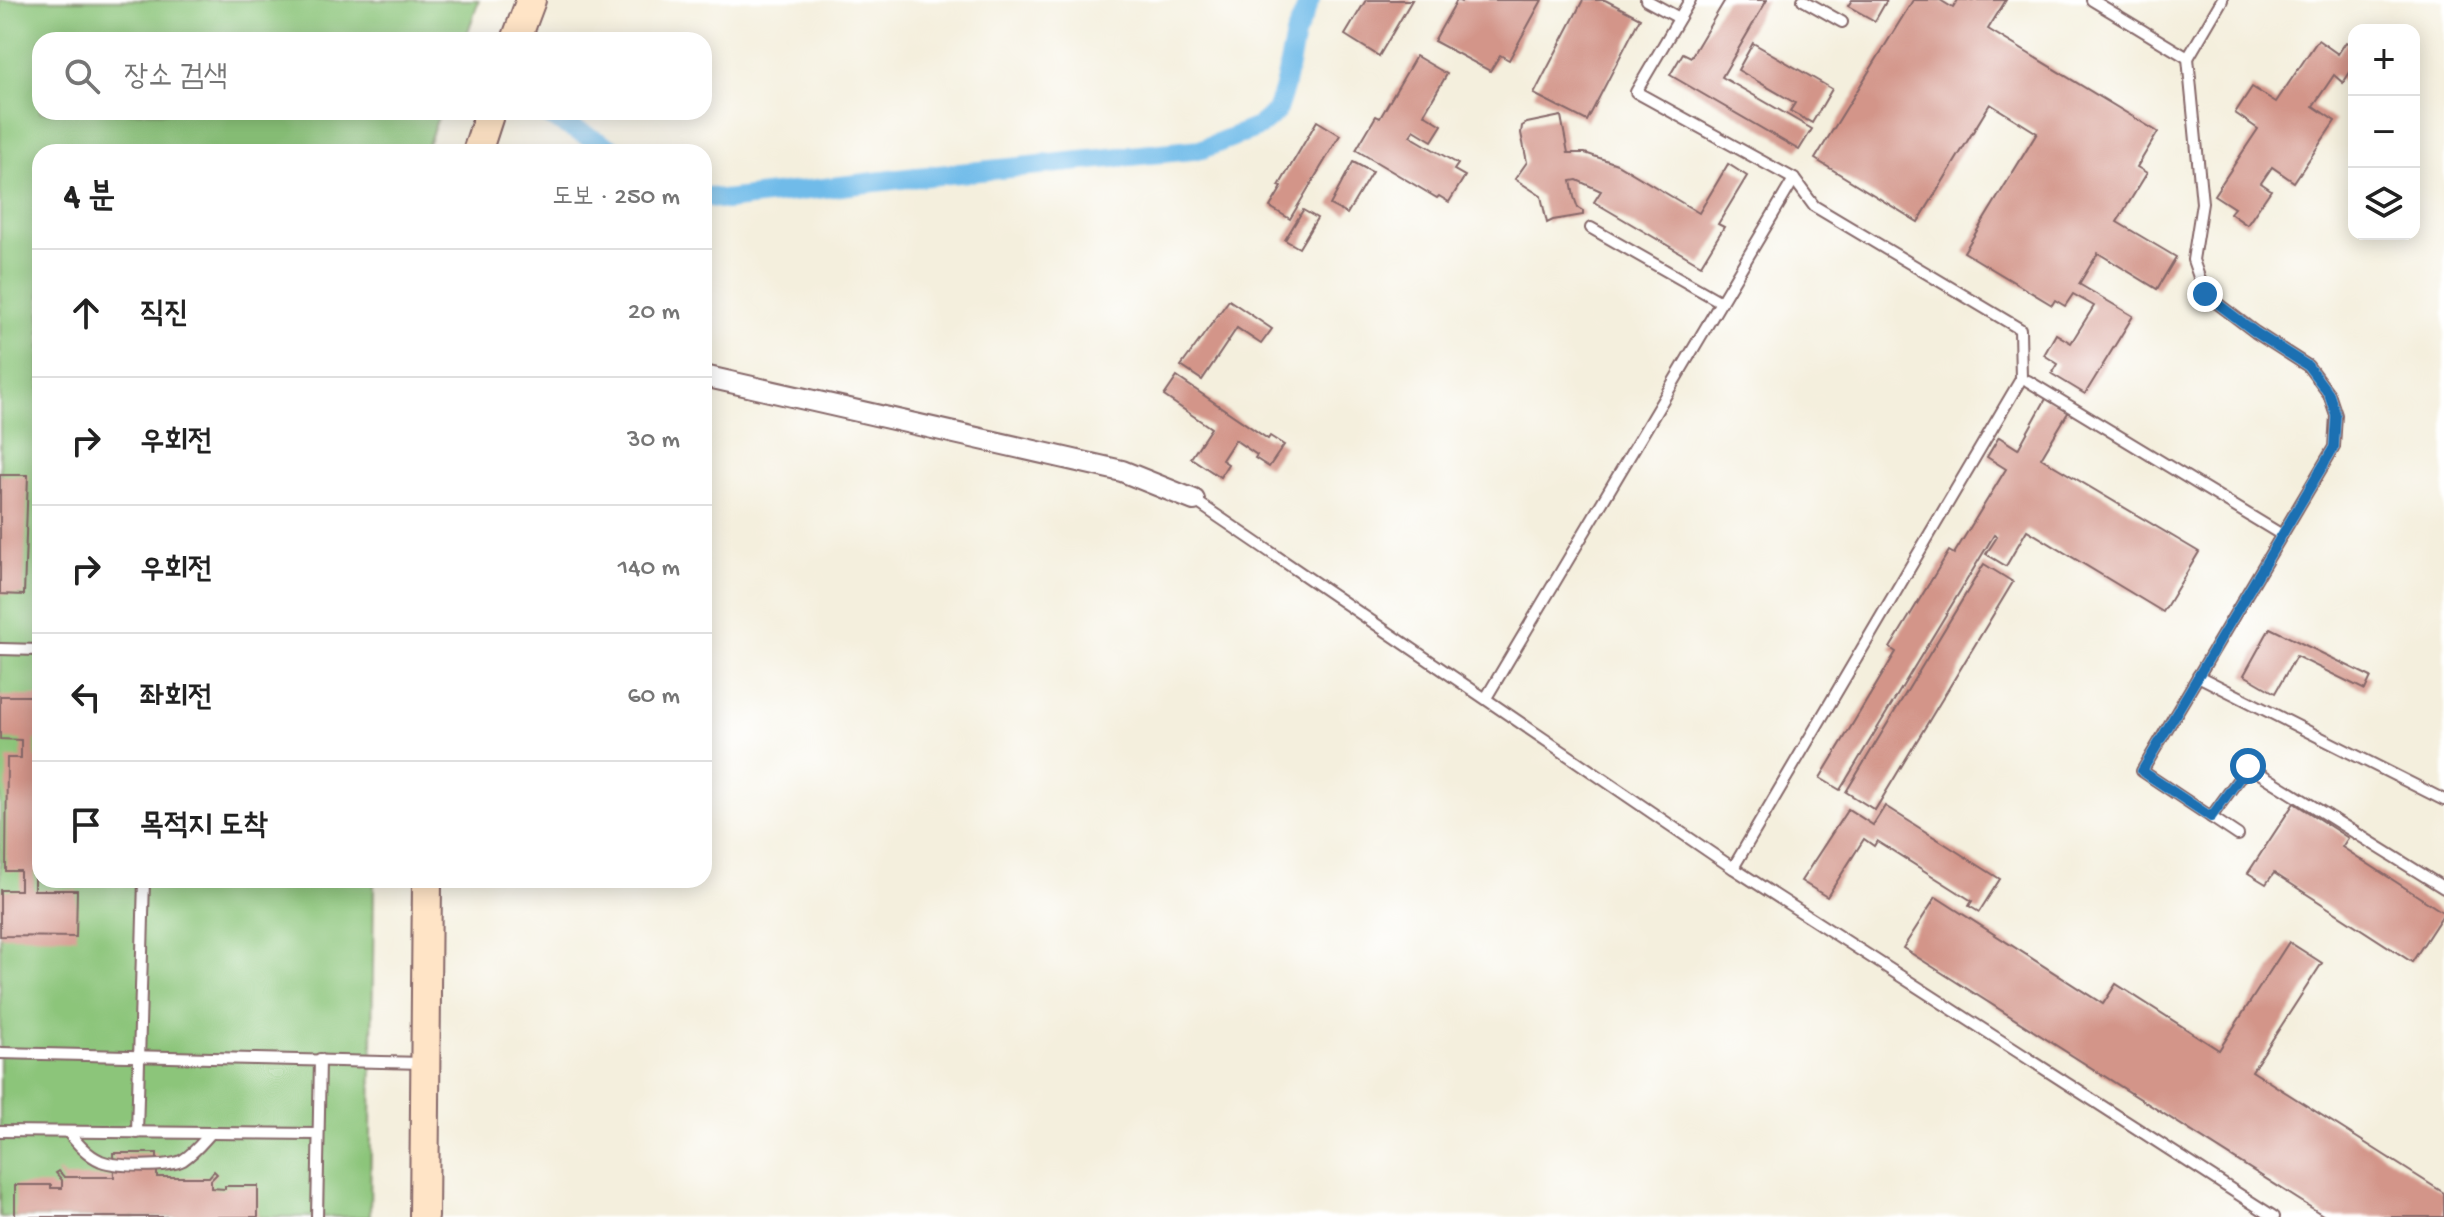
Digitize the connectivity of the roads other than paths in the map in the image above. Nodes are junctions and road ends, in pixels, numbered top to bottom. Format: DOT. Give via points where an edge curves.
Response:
graph roads {
  1 [pos="531,0"];
  2 [pos="1646,0"];
  3 [pos="1690,0"];
  4 [pos="1803,0"];
  5 [pos="2092,0"];
  6 [pos="2222,0"];
  7 [pos="1679,18"];
  8 [pos="1842,22"];
  9 [pos="519,32"];
  10 [pos="2188,58"];
  11 [pos="487,120"];
  12 [pos="480,144"];
  13 [pos="1794,179"];
  14 [pos="1591,228"];
  15 [pos="1721,302"];
  16 [pos="712,378"];
  17 [pos="2028,381"];
  18 [pos="1194,500"];
  19 [pos="2282,535"];
  20 [pos="0,649"];
  21 [pos="32,650"];
  22 [pos="2198,676"];
  23 [pos="1486,698"];
  24 [pos="2444,800"];
  25 [pos="2211,817"];
  26 [pos="2238,835"];
  27 [pos="1733,868"];
  28 [pos="144,888"];
  29 [pos="427,888"];
  30 [pos="2444,888"];
  31 [pos="0,1053"];
  32 [pos="139,1056"];
  33 [pos="320,1059"];
  34 [pos="426,1063"];
  35 [pos="0,1131"];
  36 [pos="68,1132"];
  37 [pos="137,1133"];
  38 [pos="210,1134"];
  39 [pos="317,1134"];
  40 [pos="317,1217"];
  41 [pos="424,1217"];
  42 [pos="2274,1217"];
  1 -- 9 [label="street"];
  2 -- 7 [label="lane"];
  3 -- 7 [label="lane"];
  4 -- 8 [label="lane"];
  5 -- 10 [label="lane"];
  6 -- 10 [label="lane"];
  7 -- 13 [label="lane" via="1636,92"];
  10 -- 19 [label="lane" via="2202,203 2193,260 2205,294 2308,366 2329,394 2336,415 2334,447"];
  11 -- 12 [label="street"];
  13 -- 15 [label="lane"];
  13 -- 27 [label="lane" via="1814,206 2020,329 2021,379"];
  14 -- 15 [label="lane"];
  15 -- 23 [label="lane"];
  16 -- 18 [label="street" via="1122,471"];
  17 -- 19 [label="lane"];
  18 -- 23 [label="lane"];
  19 -- 22 [label="lane"];
  20 -- 21 [label="lane"];
  22 -- 24 [label="lane"];
  22 -- 25 [label="lane" via="2142,771"];
  23 -- 27 [label="lane"];
  25 -- 26 [label="lane"];
  25 -- 30 [label="lane" via="2248,766"];
  27 -- 42 [label="lane"];
  28 -- 32 [label="lane"];
  29 -- 34 [label="street"];
  31 -- 32 [label="lane"];
  32 -- 33 [label="lane"];
  32 -- 37 [label="lane"];
  33 -- 34 [label="lane"];
  33 -- 39 [label="lane"];
  34 -- 41 [label="street"];
  35 -- 36 [label="lane"];
  36 -- 37 [label="lane"];
  36 -- 38 [label="lane" via="99,1160 157,1165 179,1162"];
  37 -- 38 [label="lane"];
  38 -- 39 [label="lane"];
  39 -- 40 [label="lane"];
}
